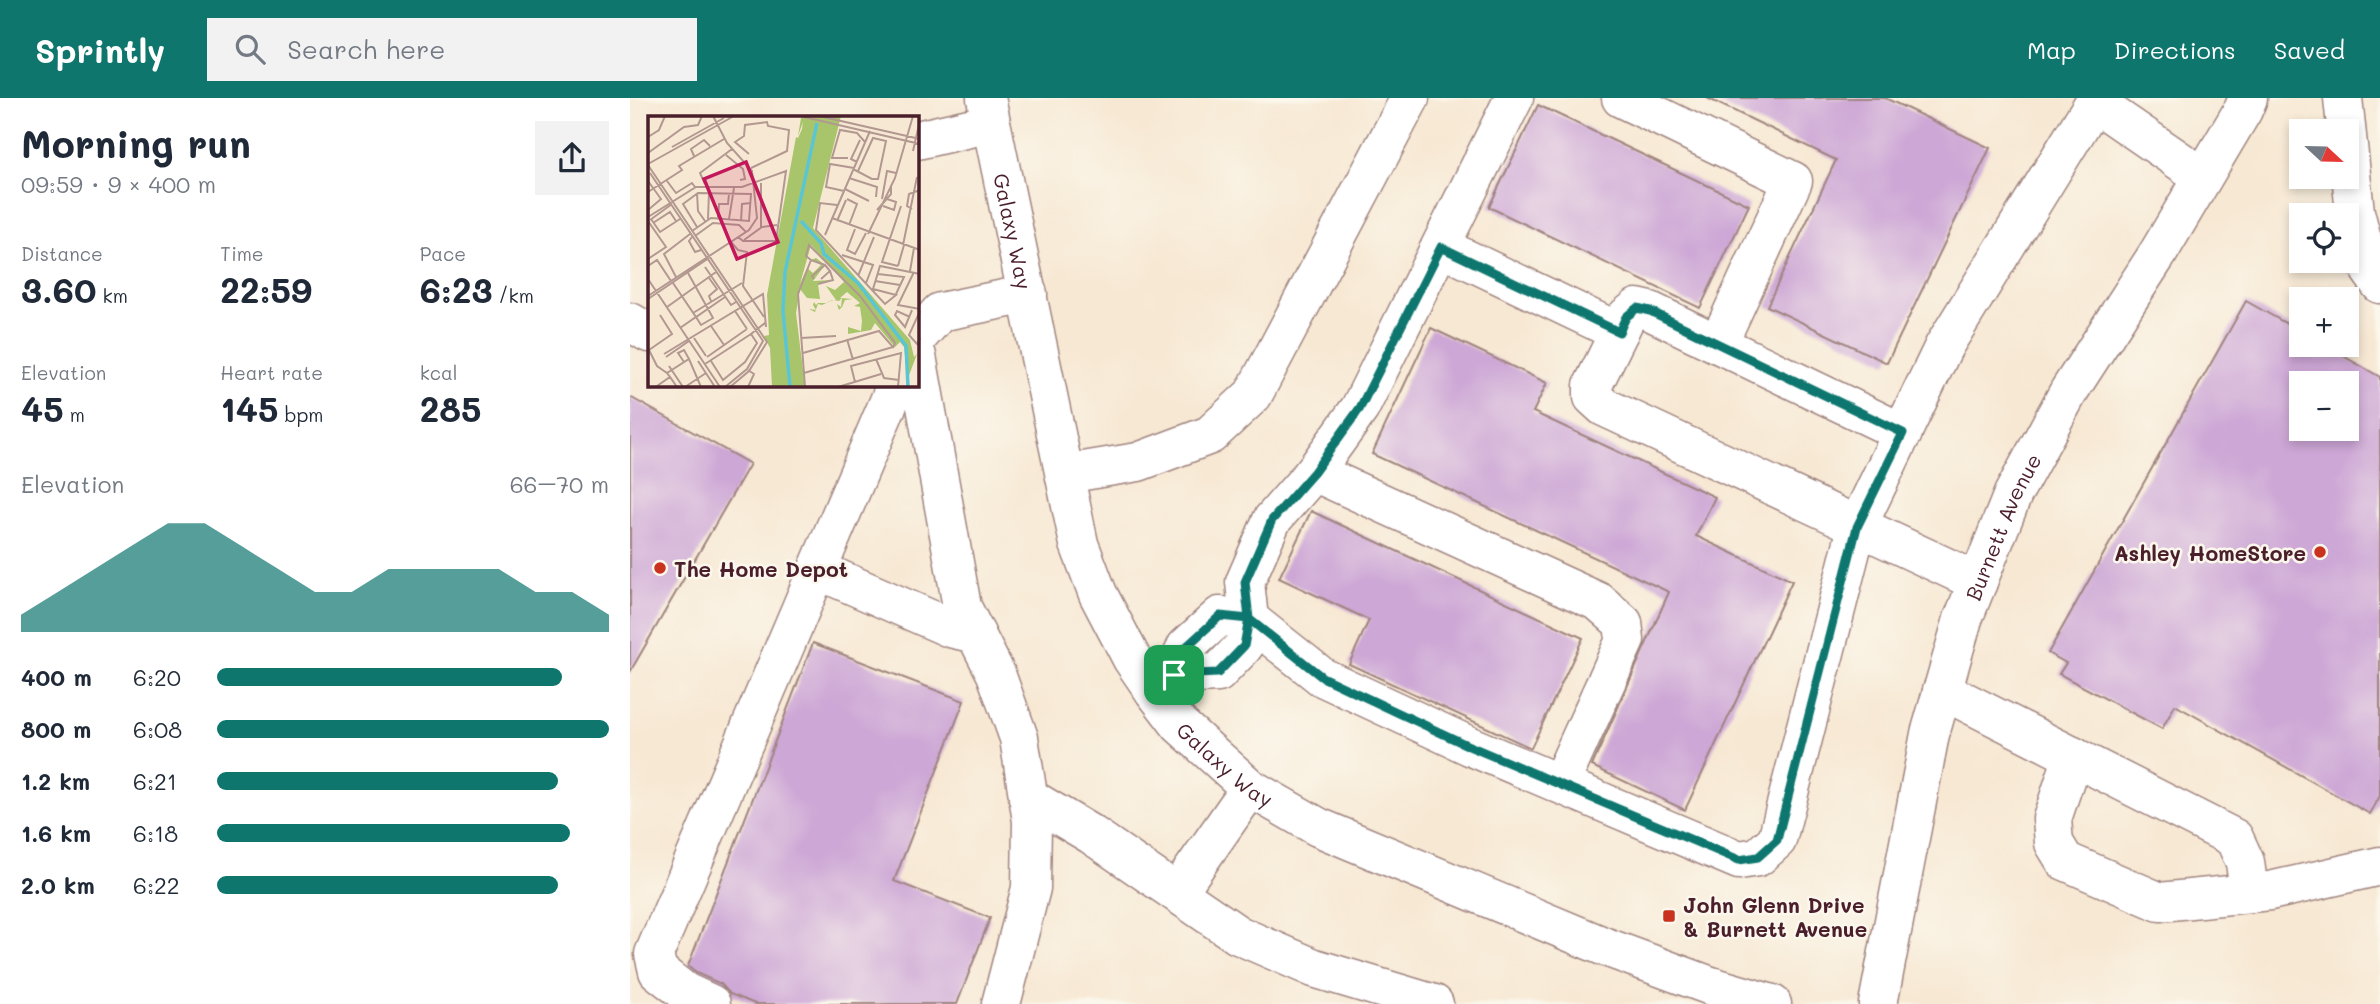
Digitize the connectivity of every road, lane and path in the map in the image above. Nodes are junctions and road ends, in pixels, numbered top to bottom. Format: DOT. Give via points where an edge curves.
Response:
graph roads {
  1 [pos="1410,98"];
  2 [pos="1514,98"];
  3 [pos="1620,98"];
  4 [pos="2248,98"];
  5 [pos="2343,98"];
  6 [pos="2095,100"];
  7 [pos="989,111"];
  8 [pos="919,139"];
  9 [pos="2203,177"];
  10 [pos="1441,247"];
  11 [pos="2380,284"];
  12 [pos="1028,294"];
  13 [pos="630,322"];
  14 [pos="648,332"];
  15 [pos="1619,332"];
  16 [pos="919,336"];
  17 [pos="1718,344"];
  18 [pos="919,367"];
  19 [pos="896,387"];
  20 [pos="1903,433"];
  21 [pos="1314,472"];
  22 [pos="1065,474"];
  23 [pos="1857,527"];
  24 [pos="818,570"];
  25 [pos="1978,582"];
  26 [pos="1249,619"];
  27 [pos="976,634"];
  28 [pos="1164,683"];
  29 [pos="1942,690"];
  30 [pos="2073,756"];
  31 [pos="1560,784"];
  32 [pos="1250,788"];
  33 [pos="1028,797"];
  34 [pos="2380,866"];
  35 [pos="1177,893"];
  36 [pos="2249,893"];
  37 [pos="711,1004"];
  38 [pos="1000,1004"];
  39 [pos="1433,1004"];
  40 [pos="1772,1004"];
  41 [pos="1878,1004"];
  1 -- 22 [label="street" via="1253,395 1210,435 1138,462"];
  2 -- 10 [label="street"];
  3 -- 17 [label="street" via="1793,181"];
  4 -- 9 [label="street, Burnett Avenue"];
  5 -- 11 [label="street" via="2355,212 2370,270"];
  6 -- 9 [label="street"];
  6 -- 20 [label="street" via="1944,346"];
  7 -- 8 [label="street"];
  7 -- 12 [label="street, Galaxy Way"];
  9 -- 25 [label="street, Burnett Avenue" via="2069,391 2013,494"];
  10 -- 15 [label="street"];
  10 -- 21 [label="street" via="1360,408"];
  12 -- 16 [label="street" via="940,312"];
  12 -- 22 [label="street, Galaxy Way"];
  13 -- 14 [label="street"];
  15 -- 17 [label="street" via="1637,308"];
  15 -- 23 [label="street" via="1593,385 1593,397 1604,407"];
  17 -- 20 [label="street"];
  18 -- 27 [label="street" via="962,607"];
  19 -- 24 [label="street"];
  20 -- 23 [label="street"];
  21 -- 26 [label="street" via="1272,520 1245,582"];
  21 -- 31 [label="street" via="1599,602 1623,623 1625,640"];
  22 -- 28 [label="street, Galaxy Way" via="1079,544 1098,594 1132,659"];
  23 -- 25 [label="street"];
  23 -- 31 [label="street" via="1777,840 1758,857 1739,860"];
  24 -- 27 [label="street" via="950,628"];
  24 -- 37 [label="street" via="654,954 659,971 685,992"];
  25 -- 29 [label="street, Burnett Avenue"];
  26 -- 28 [label="street" via="1244,646 1218,673"];
  26 -- 31 [label="street" via="1322,677"];
  27 -- 33 [label="street" via="1019,738"];
  28 -- 32 [label="street, Galaxy Way" via="1180,725"];
  29 -- 30 [label="street"];
  29 -- 41 [label="street, Burnett Avenue"];
  30 -- 36 [label="street" via="2234,838 2245,862"];
  30 -- 36 [label="street" via="2052,819 2054,844 2065,860 2161,902"];
  32 -- 35 [label="street"];
  32 -- 40 [label="street, Galaxy Way" via="1318,827 1603,946"];
  33 -- 35 [label="street"];
  33 -- 38 [label="street" via="1031,888"];
  34 -- 36 [label="street"];
  35 -- 39 [label="street" via="1238,935 1294,960"];
}
